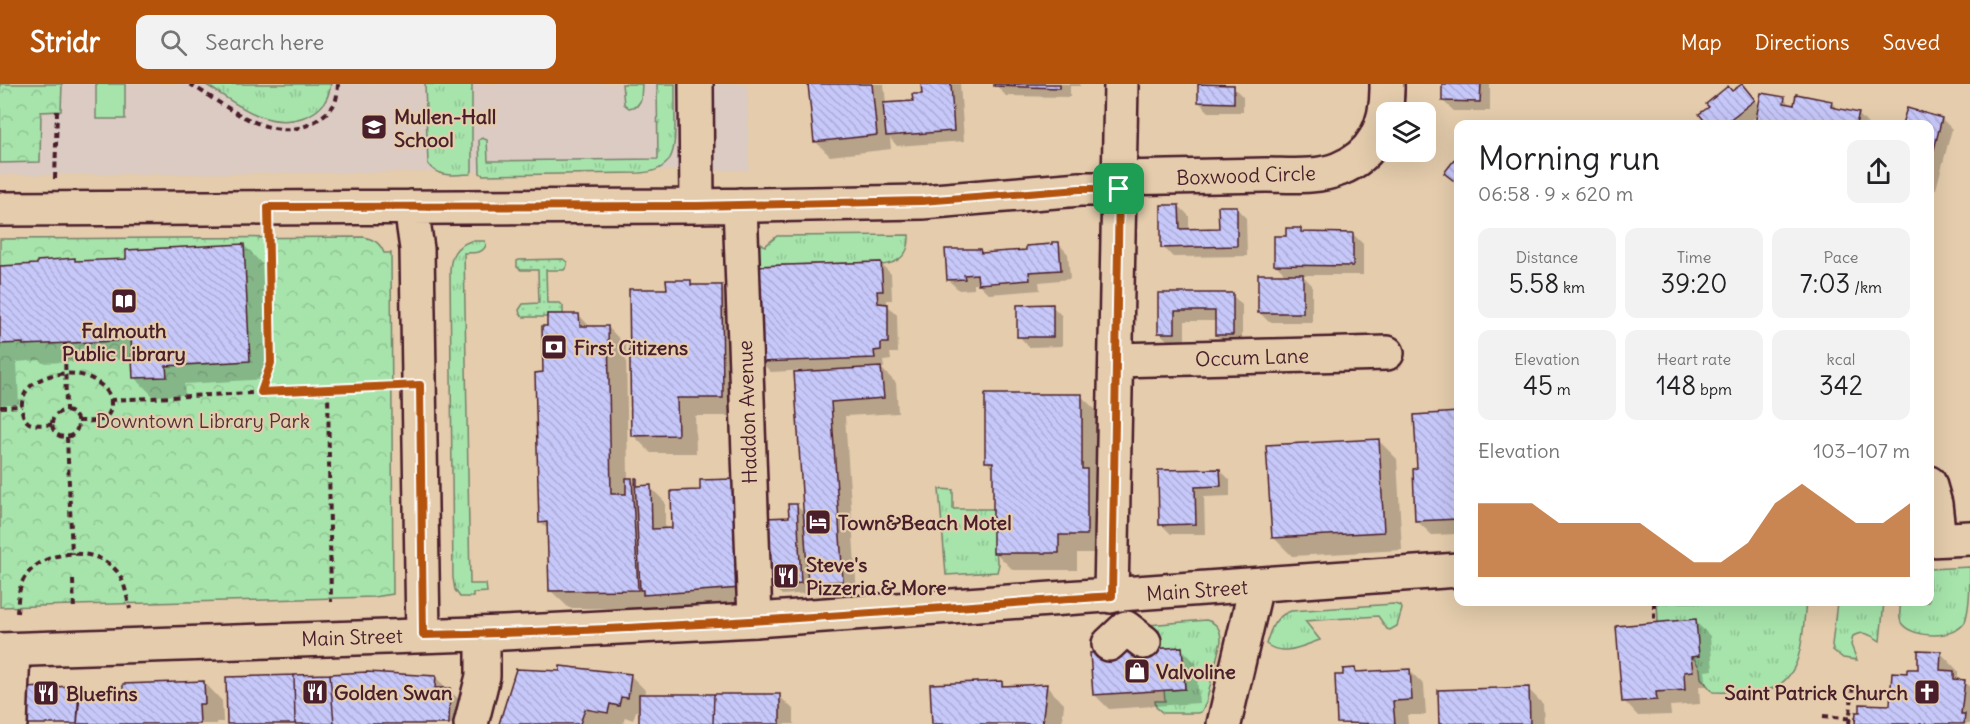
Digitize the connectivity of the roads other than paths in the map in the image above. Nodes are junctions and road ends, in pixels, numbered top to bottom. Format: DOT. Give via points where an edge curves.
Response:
graph roads {
  1 [pos="696,84"];
  2 [pos="1121,84"];
  3 [pos="1387,84"];
  4 [pos="1119,184"];
  5 [pos="740,205"];
  6 [pos="697,206"];
  7 [pos="411,207"];
  8 [pos="0,209"];
  9 [pos="1387,352"];
  10 [pos="1116,360"];
  11 [pos="1934,500"];
  12 [pos="1946,539"];
  13 [pos="1454,570"];
  14 [pos="1256,586"];
  15 [pos="1112,596"];
  16 [pos="755,620"];
  17 [pos="483,634"];
  18 [pos="423,635"];
  19 [pos="6,650"];
  20 [pos="9,724"];
  21 [pos="471,724"];
  22 [pos="1224,724"];
  1 -- 6 [label="street"];
  2 -- 4 [label="street"];
  3 -- 4 [label="street, Boxwood Circle" via="1381,128 1367,151 1341,169 1299,175"];
  4 -- 5 [label="street, Boxwood Circle" via="922,201"];
  4 -- 10 [label="street"];
  5 -- 6 [label="street, Boxwood Circle"];
  5 -- 16 [label="street, Haddon Avenue"];
  6 -- 7 [label="street, Boxwood Circle"];
  7 -- 8 [label="street, Boxwood Circle"];
  7 -- 18 [label="street" via="417,249"];
  9 -- 10 [label="street, Occum Lane"];
  10 -- 15 [label="street"];
  11 -- 12 [label="street"];
  13 -- 14 [label="street, Main Street"];
  14 -- 15 [label="street, Main Street"];
  14 -- 22 [label="street"];
  15 -- 16 [label="street, Main Street"];
  16 -- 17 [label="street, Main Street"];
  17 -- 18 [label="street, Main Street"];
  17 -- 21 [label="street" via="483,676"];
  18 -- 19 [label="street, Main Street"];
  19 -- 20 [label="street"];
}
